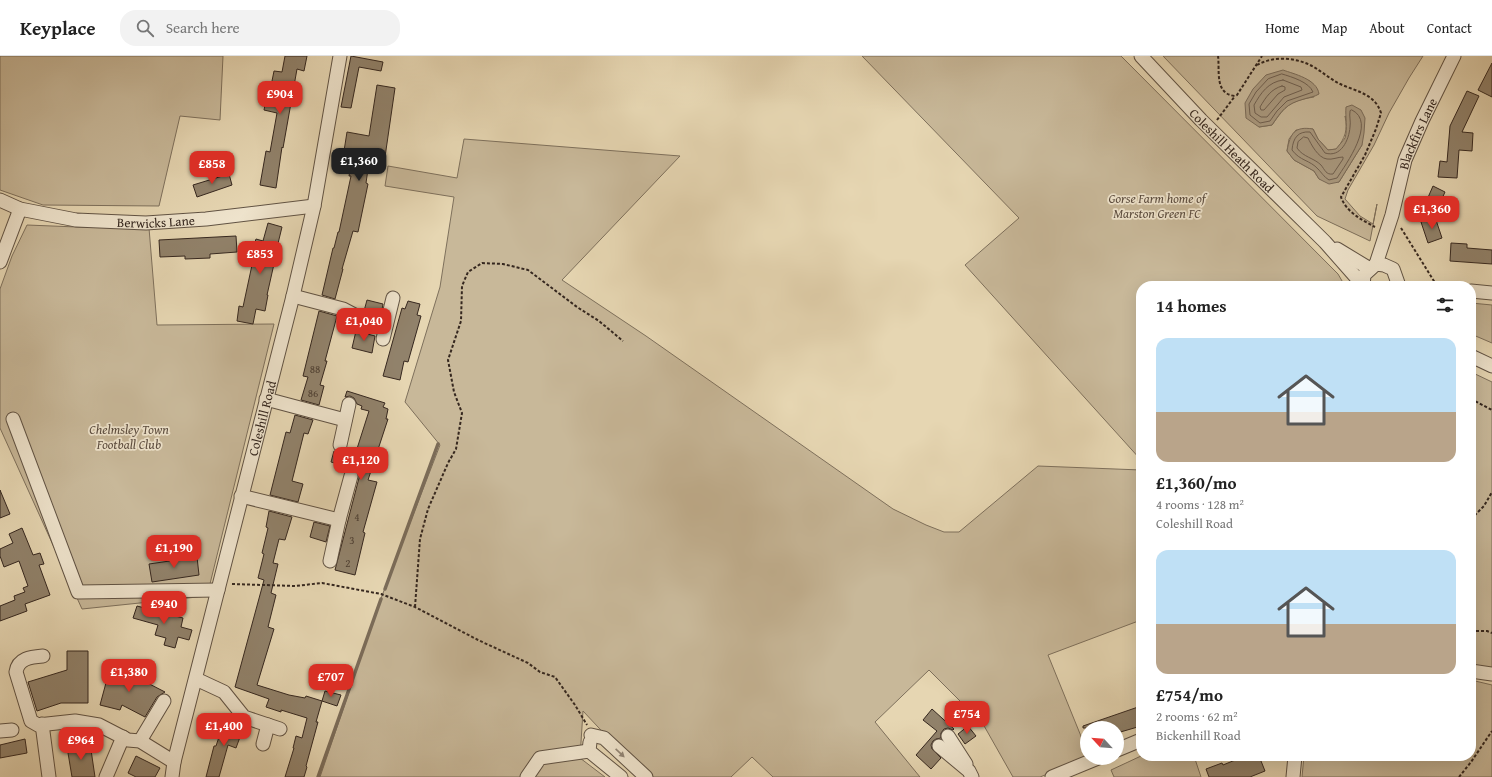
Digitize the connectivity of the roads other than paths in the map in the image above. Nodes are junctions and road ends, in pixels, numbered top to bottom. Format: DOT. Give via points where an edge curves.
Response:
graph roads {
  1 [pos="340,56"];
  2 [pos="1141,56"];
  3 [pos="1454,56"];
  4 [pos="0,200"];
  5 [pos="314,206"];
  6 [pos="20,209"];
  7 [pos="1386,236"];
  8 [pos="1325,242"];
  9 [pos="0,262"];
  10 [pos="1373,266"];
  11 [pos="1393,269"];
  12 [pos="1359,281"];
  13 [pos="1363,281"];
  14 [pos="1397,281"];
  15 [pos="1476,293"];
  16 [pos="1492,293"];
  17 [pos="293,296"];
  18 [pos="393,298"];
  19 [pos="386,325"];
  20 [pos="383,339"];
  21 [pos="1476,358"];
  22 [pos="1492,366"];
  23 [pos="266,399"];
  24 [pos="348,404"];
  25 [pos="13,419"];
  26 [pos="345,420"];
  27 [pos="340,445"];
  28 [pos="351,476"];
  29 [pos="241,496"];
  30 [pos="339,520"];
  31 [pos="330,561"];
  32 [pos="223,587"];
  33 [pos="43,656"];
  34 [pos="1476,672"];
  35 [pos="1492,674"];
  36 [pos="196,679"];
  37 [pos="164,701"];
  38 [pos="42,724"];
  39 [pos="948,736"];
  40 [pos="123,737"];
  41 [pos="140,742"];
  42 [pos="1136,742"];
  43 [pos="263,744"];
  44 [pos="939,746"];
  45 [pos="1124,747"];
  46 [pos="589,751"];
  47 [pos="1295,761"];
  48 [pos="174,762"];
  49 [pos="1081,765"];
  50 [pos="971,774"];
  51 [pos="49,777"];
  52 [pos="106,777"];
  53 [pos="172,777"];
  54 [pos="527,777"];
  55 [pos="622,777"];
  56 [pos="646,777"];
  57 [pos="1052,777"];
  58 [pos="1293,777"];
  1 -- 5 [label="street, Coleshill Road"];
  2 -- 8 [label="street, Coleshill Heath Road"];
  3 -- 7 [label="street, Blackfirs Lane" via="1405,160"];
  4 -- 6 [label="street, Berwicks Lane"];
  5 -- 6 [label="street, Berwicks Lane" via="206,219 146,223 76,220"];
  5 -- 17 [label="street, Coleshill Road"];
  6 -- 9 [label="street"];
  7 -- 10 [label="street, Blackfirs Lane"];
  7 -- 11 [label="street, Blackfirs Lane"];
  8 -- 10 [label="street, Coleshill Heath Road"];
  8 -- 12 [label="street, Coleshill Heath Road"];
  10 -- 11 [label="street, Coleshill Heath Road" via="1384,265"];
  10 -- 13 [label="street, Blackfirs Lane" via="1364,275"];
  11 -- 14 [label="street, Blackfirs Lane"];
  15 -- 16 [label="street"];
  17 -- 19 [label="street" via="343,309"];
  17 -- 23 [label="street, Coleshill Road"];
  18 -- 19 [label="street"];
  19 -- 20 [label="street"];
  21 -- 22 [label="street"];
  23 -- 26 [label="street"];
  23 -- 29 [label="street, Coleshill Road"];
  24 -- 26 [label="street"];
  25 -- 32 [label="street" via="78,592"];
  26 -- 27 [label="street"];
  28 -- 30 [label="street"];
  29 -- 30 [label="street"];
  29 -- 32 [label="street, Coleshill Road"];
  30 -- 31 [label="street"];
  32 -- 36 [label="street, Coleshill Road"];
  33 -- 38 [label="street" via="22,660 16,672 31,721 38,725"];
  34 -- 35 [label="street"];
  36 -- 43 [label="street" via="224,692 244,717 274,727"];
  36 -- 48 [label="street, Coleshill Road"];
  37 -- 41 [label="street"];
  38 -- 40 [label="street" via="74,721 99,725"];
  38 -- 51 [label="street"];
  39 -- 50 [label="street"];
  40 -- 41 [label="street"];
  40 -- 52 [label="street"];
  41 -- 48 [label="street"];
  42 -- 45 [label="street"];
  44 -- 50 [label="street"];
  46 -- 54 [label="street" via="540,758"];
  46 -- 55 [label="street"];
  46 -- 56 [label="street, one-way" via="590,731 604,738"];
  47 -- 58 [label="street"];
  48 -- 53 [label="street, Coleshill Road"];
  49 -- 57 [label="street"];
}
